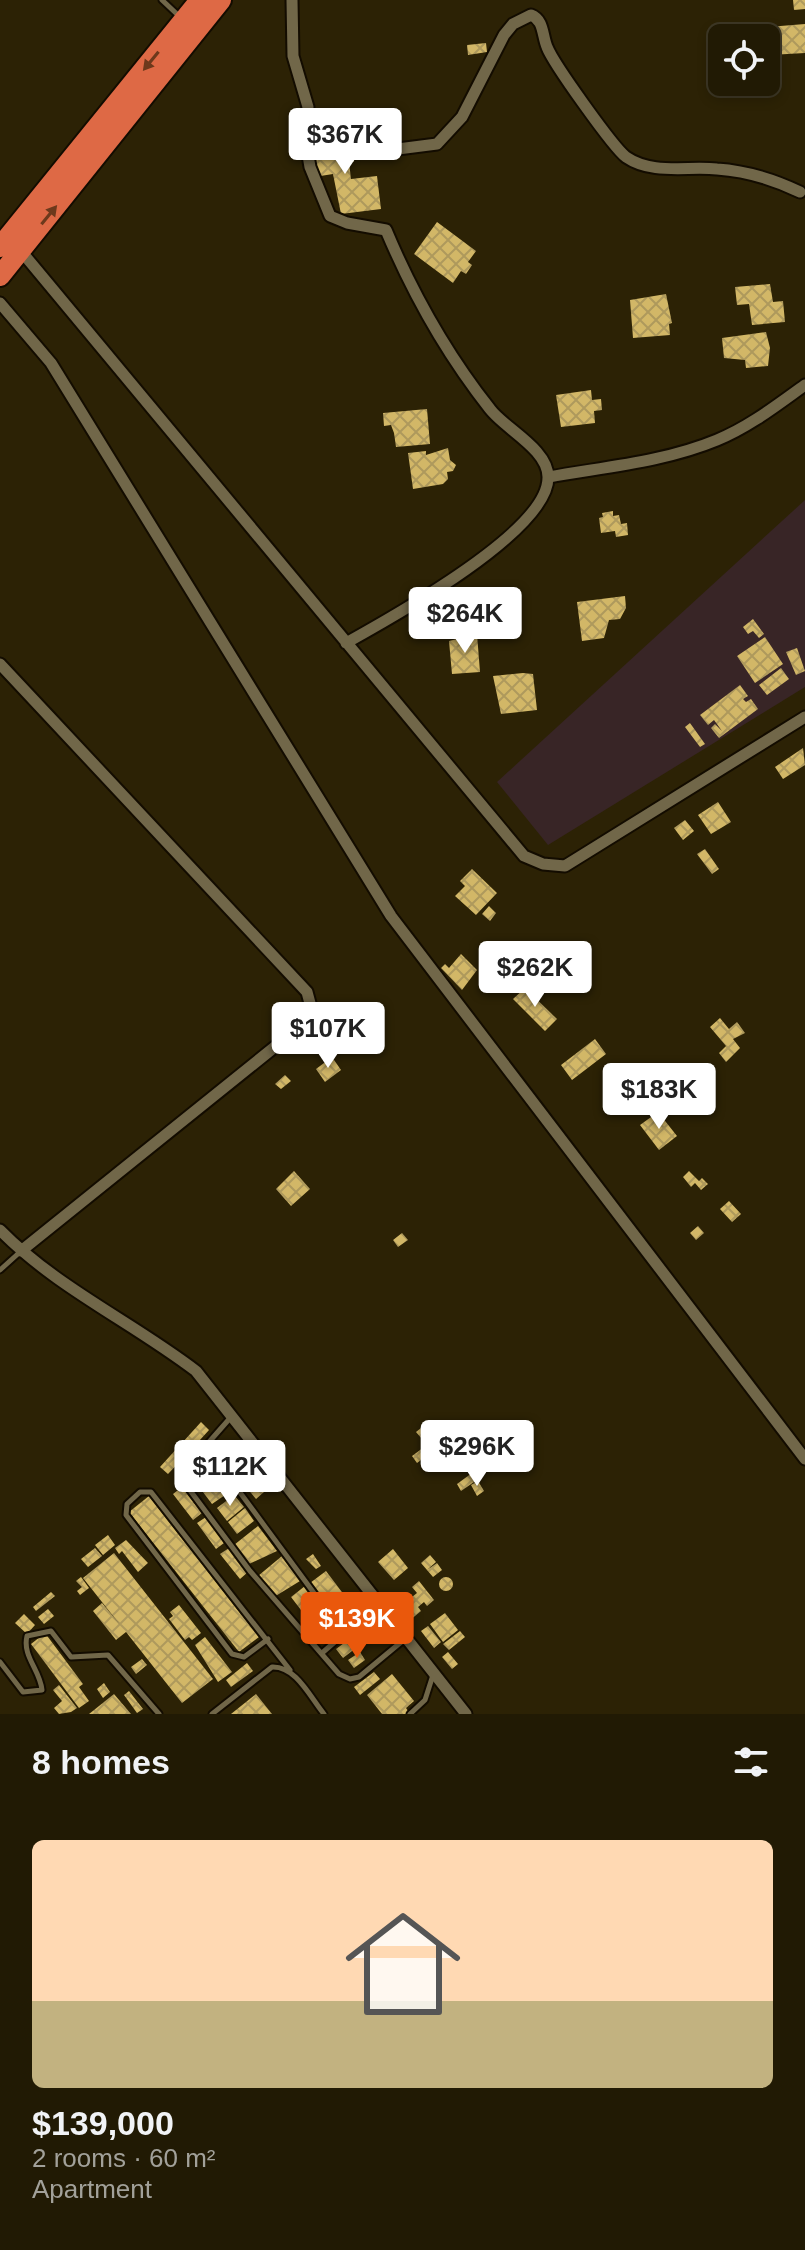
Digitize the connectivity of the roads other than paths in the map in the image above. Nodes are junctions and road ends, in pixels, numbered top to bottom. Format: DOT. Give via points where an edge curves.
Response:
graph roads {
  1 [pos="162,0"];
  2 [pos="200,0"];
  3 [pos="221,0"];
  4 [pos="292,0"];
  5 [pos="183,20"];
  6 [pos="304,132"];
  7 [pos="800,192"];
  8 [pos="0,247"];
  9 [pos="21,251"];
  10 [pos="0,276"];
  11 [pos="0,303"];
  12 [pos="805,385"];
  13 [pos="549,477"];
  14 [pos="346,643"];
  15 [pos="0,664"];
  16 [pos="805,717"];
  17 [pos="0,1230"];
  18 [pos="21,1251"];
  19 [pos="0,1270"];
  20 [pos="233,1414"];
  21 [pos="205,1445"];
  22 [pos="805,1459"];
  23 [pos="407,1637"];
  24 [pos="268,1639"];
  25 [pos="321,1653"];
  26 [pos="0,1662"];
  27 [pos="290,1670"];
  28 [pos="434,1672"];
  29 [pos="159,1714"];
  30 [pos="212,1714"];
  31 [pos="324,1714"];
  32 [pos="410,1714"];
  33 [pos="466,1714"];
  1 -- 5 [label="lane"];
  2 -- 5 [label="highway"];
  9 -- 3 [label="highway, one-way"];
  4 -- 6 [label="street" via="293,56 308,107"];
  5 -- 8 [label="highway, one-way"];
  6 -- 7 [label="street" via="359,131 390,150 437,144 462,117 504,35 531,15 541,25 548,51 625,156 655,167 741,172"];
  6 -- 13 [label="street" via="310,167 330,216 386,230 414,290 467,376 490,410 545,463"];
  9 -- 10 [label="highway"];
  9 -- 14 [label="street"];
  11 -- 22 [label="street" via="51,363 391,916"];
  12 -- 13 [label="street" via="753,422 695,448"];
  13 -- 14 [label="street" via="530,517 500,542 447,584"];
  14 -- 16 [label="street" via="524,856 554,866 565,866"];
  15 -- 18 [label="street" via="307,992 311,1007 307,1021"];
  17 -- 18 [label="street"];
  18 -- 19 [label="lane"];
  18 -- 20 [label="street" via="196,1371"];
  20 -- 21 [label="lane"];
  20 -- 23 [label="street"];
  21 -- 25 [label="lane" via="188,1466 186,1485"];
  21 -- 25 [label="lane" via="336,1623 345,1627 344,1634"];
  23 -- 25 [label="lane" via="350,1679"];
  23 -- 28 [label="street"];
  24 -- 24 [label="lane" via="151,1492 140,1492 127,1504 126,1515 232,1654 244,1657"];
  24 -- 27 [label="lane"];
  26 -- 29 [label="lane" via="23,1692 42,1690 24,1647 27,1636 51,1631 71,1657 108,1655"];
  27 -- 30 [label="lane" via="272,1667"];
  27 -- 31 [label="lane"];
  28 -- 32 [label="lane" via="425,1700"];
  28 -- 33 [label="street"];
}
